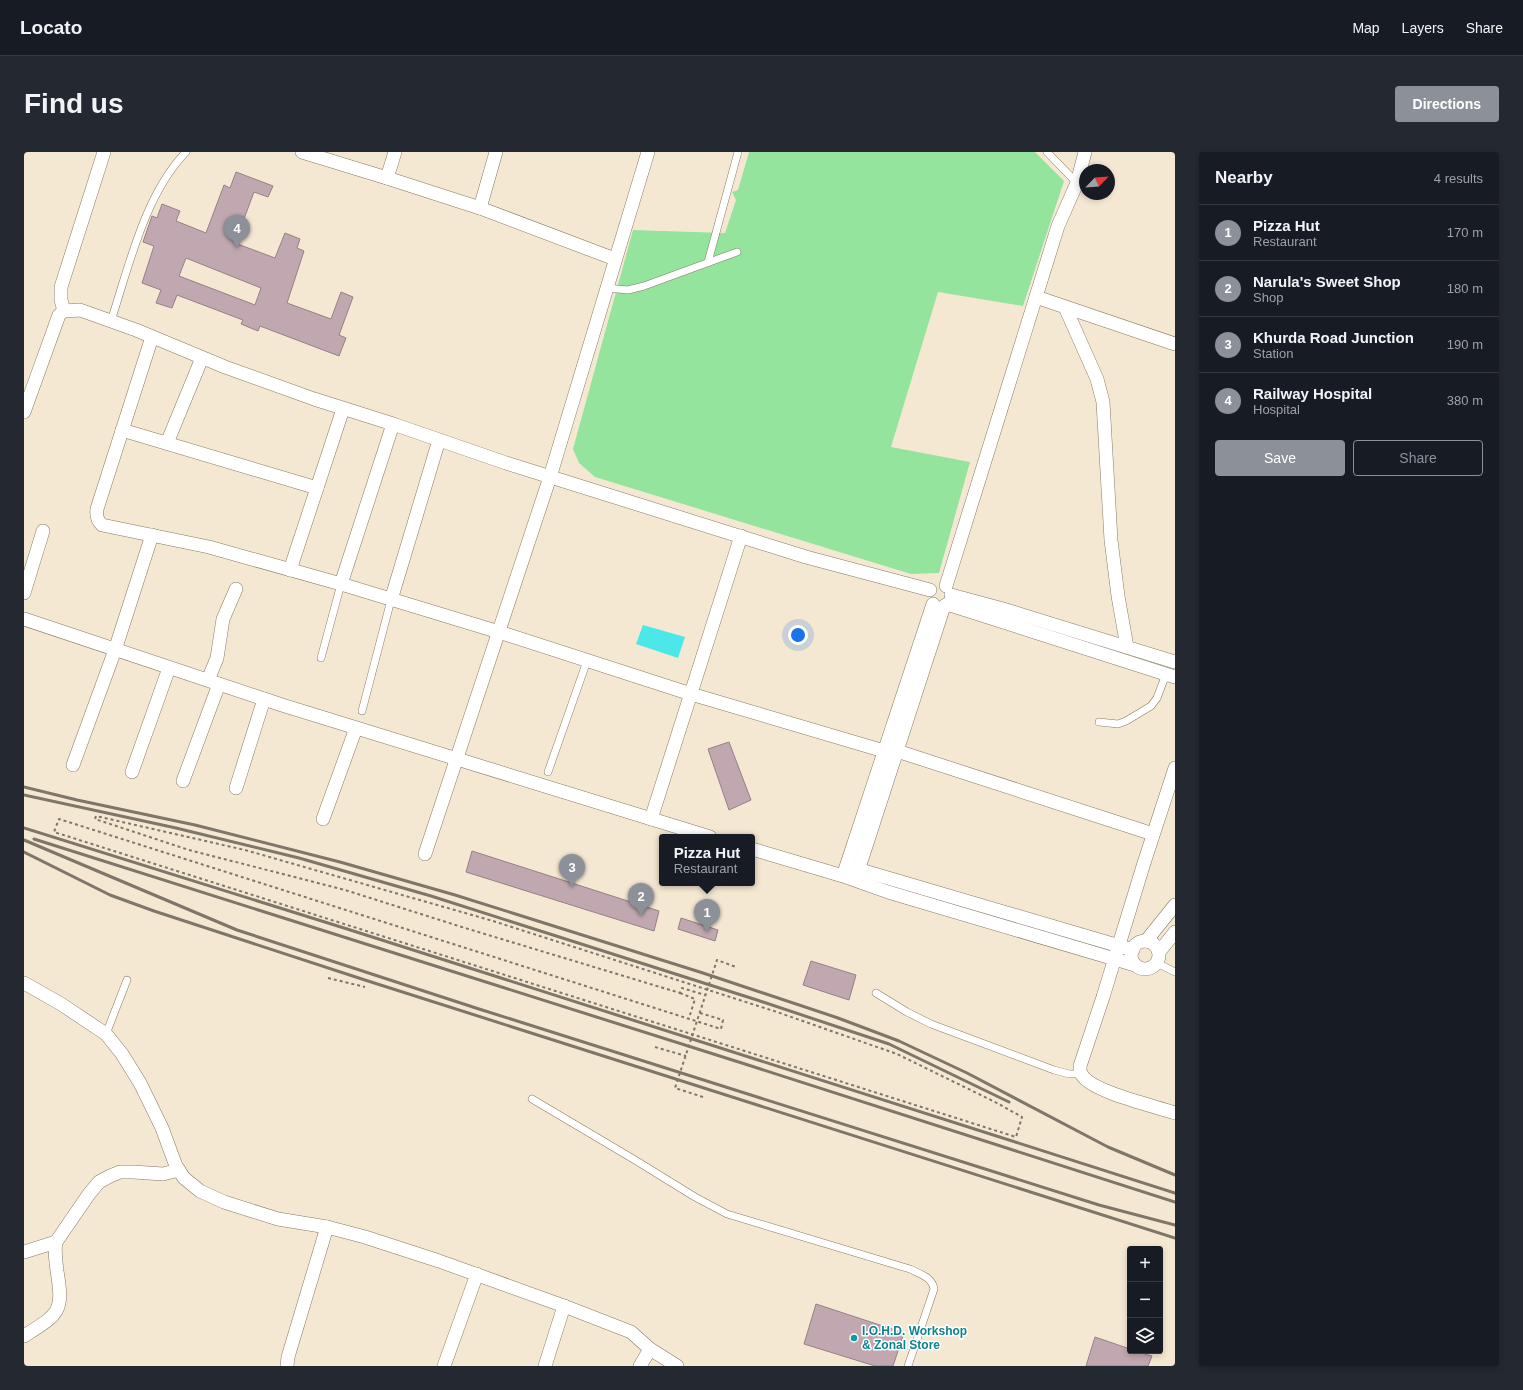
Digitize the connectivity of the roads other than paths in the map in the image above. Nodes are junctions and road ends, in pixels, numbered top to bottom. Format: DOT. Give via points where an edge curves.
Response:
graph roads {
  1 [pos="104,152"];
  2 [pos="186,152"];
  3 [pos="302,152"];
  4 [pos="395,152"];
  5 [pos="496,152"];
  6 [pos="648,152"];
  7 [pos="738,152"];
  8 [pos="1047,152"];
  9 [pos="1085,152"];
  10 [pos="387,178"];
  11 [pos="1077,183"];
  12 [pos="480,208"];
  13 [pos="737,252"];
  14 [pos="615,259"];
  15 [pos="708,262"];
  16 [pos="607,288"];
  17 [pos="1036,297"];
  18 [pos="1065,307"];
  19 [pos="64,311"];
  20 [pos="111,321"];
  21 [pos="152,337"];
  22 [pos="1175,344"];
  23 [pos="202,358"];
  24 [pos="343,409"];
  25 [pos="24,412"];
  26 [pos="393,424"];
  27 [pos="122,430"];
  28 [pos="439,440"];
  29 [pos="167,443"];
  30 [pos="550,477"];
  31 [pos="317,488"];
  32 [pos="43,531"];
  33 [pos="152,535"];
  34 [pos="741,536"];
  35 [pos="290,570"];
  36 [pos="341,584"];
  37 [pos="236,589"];
  38 [pos="24,593"];
  39 [pos="944,599"];
  40 [pos="391,600"];
  41 [pos="24,619"];
  42 [pos="499,632"];
  43 [pos="1127,647"];
  44 [pos="115,650"];
  45 [pos="321,658"];
  46 [pos="587,661"];
  47 [pos="1175,662"];
  48 [pos="169,668"];
  49 [pos="1170,675"];
  50 [pos="213,682"];
  51 [pos="691,694"];
  52 [pos="264,699"];
  53 [pos="362,710"];
  54 [pos="1099,722"];
  55 [pos="356,728"];
  56 [pos="891,751"];
  57 [pos="456,758"];
  58 [pos="73,765"];
  59 [pos="1175,768"];
  60 [pos="132,772"];
  61 [pos="548,772"];
  62 [pos="183,781"];
  63 [pos="236,788"];
  64 [pos="323,819"];
  65 [pos="651,819"];
  66 [pos="700,834"];
  67 [pos="1153,834"];
  68 [pos="755,850"];
  69 [pos="424,854"];
  70 [pos="851,873"];
  71 [pos="1175,905"];
  72 [pos="1175,932"];
  73 [pos="1146,942"];
  74 [pos="1118,946"];
  75 [pos="1133,950"];
  76 [pos="1158,958"];
  77 [pos="1115,960"];
  78 [pos="1135,965"];
  79 [pos="1175,972"];
  80 [pos="127,980"];
  81 [pos="24,983"];
  82 [pos="876,993"];
  83 [pos="106,1034"];
  84 [pos="1081,1074"];
  85 [pos="532,1099"];
  86 [pos="1175,1113"];
  87 [pos="179,1170"];
  88 [pos="327,1227"];
  89 [pos="56,1242"];
  90 [pos="24,1252"];
  91 [pos="477,1274"];
  92 [pos="564,1306"];
  93 [pos="24,1336"];
  94 [pos="650,1349"];
  95 [pos="287,1366"];
  96 [pos="444,1366"];
  97 [pos="545,1366"];
  98 [pos="640,1366"];
  99 [pos="677,1366"];
  100 [pos="908,1366"];
  1 -- 19 [label="street" via="61,287"];
  2 -- 20 [label="lane" via="167,176 138,236"];
  3 -- 10 [label="street"];
  4 -- 10 [label="street"];
  5 -- 12 [label="street"];
  6 -- 14 [label="street"];
  7 -- 15 [label="lane"];
  8 -- 11 [label="lane"];
  9 -- 11 [label="street"];
  10 -- 12 [label="street"];
  11 -- 17 [label="street" via="1058,226"];
  12 -- 14 [label="street"];
  13 -- 15 [label="lane"];
  14 -- 16 [label="street"];
  15 -- 16 [label="lane" via="644,286 628,290"];
  16 -- 30 [label="street"];
  17 -- 18 [label="street"];
  17 -- 39 [label="street"];
  18 -- 22 [label="street"];
  18 -- 43 [label="street" via="1101,391 1111,540"];
  19 -- 20 [label="street" via="80,310"];
  19 -- 25 [label="street" via="56,321"];
  20 -- 21 [label="street"];
  21 -- 23 [label="street"];
  21 -- 27 [label="street"];
  23 -- 24 [label="street"];
  23 -- 29 [label="street"];
  24 -- 26 [label="street"];
  24 -- 31 [label="street"];
  26 -- 28 [label="street"];
  26 -- 36 [label="street"];
  27 -- 29 [label="street"];
  27 -- 33 [label="street" via="96,516 98,521 108,527"];
  28 -- 30 [label="street"];
  28 -- 40 [label="street"];
  29 -- 31 [label="street"];
  30 -- 34 [label="street"];
  30 -- 42 [label="street"];
  31 -- 35 [label="street"];
  32 -- 38 [label="street"];
  33 -- 35 [label="street" via="209,547"];
  33 -- 44 [label="street"];
  34 -- 39 [label="street" via="840,567 930,590 929,598"];
  34 -- 51 [label="street"];
  35 -- 36 [label="street"];
  36 -- 40 [label="street"];
  36 -- 45 [label="lane"];
  37 -- 50 [label="street" via="223,619"];
  39 -- 43 [label="street" via="1003,609"];
  39 -- 49 [label="street"];
  39 -- 56 [label="street"];
  40 -- 42 [label="street"];
  40 -- 53 [label="lane"];
  41 -- 44 [label="street"];
  42 -- 46 [label="street"];
  42 -- 57 [label="street"];
  43 -- 47 [label="street"];
  44 -- 48 [label="street"];
  44 -- 58 [label="street"];
  46 -- 51 [label="street"];
  46 -- 61 [label="lane"];
  48 -- 50 [label="street"];
  48 -- 60 [label="street"];
  49 -- 54 [label="lane" via="1151,706 1118,724"];
  50 -- 52 [label="street"];
  50 -- 62 [label="street"];
  51 -- 56 [label="street"];
  51 -- 65 [label="street"];
  52 -- 55 [label="street"];
  52 -- 63 [label="street"];
  55 -- 57 [label="street"];
  55 -- 64 [label="street"];
  56 -- 67 [label="street"];
  56 -- 70 [label="street"];
  57 -- 65 [label="street"];
  57 -- 69 [label="street"];
  59 -- 67 [label="street"];
  65 -- 66 [label="street"];
  67 -- 74 [label="street"];
  68 -- 70 [label="street"];
  70 -- 74 [label="street"];
  70 -- 77 [label="street" via="888,892"];
  71 -- 73 [label="street"];
  72 -- 76 [label="street"];
  73 -- 75 [label="street" via="1137,944"];
  73 -- 76 [label="street" via="1154,945"];
  74 -- 75 [label="street"];
  74 -- 77 [label="street"];
  75 -- 78 [label="street"];
  76 -- 78 [label="street" via="1152,968 1143,969"];
  76 -- 79 [label="lane"];
  77 -- 78 [label="street"];
  77 -- 84 [label="street" via="1080,1066"];
  80 -- 83 [label="lane"];
  81 -- 83 [label="street"];
  82 -- 84 [label="lane" via="931,1024 1054,1070"];
  83 -- 87 [label="street" via="140,1083"];
  84 -- 86 [label="street" via="1087,1082 1115,1095"];
  85 -- 100 [label="lane" via="727,1214 910,1269 927,1278 933,1283 934,1289"];
  87 -- 88 [label="street" via="184,1178 200,1191 224,1202 278,1219"];
  87 -- 89 [label="street" via="163,1174 120,1172 99,1182"];
  88 -- 91 [label="street"];
  88 -- 95 [label="street"];
  89 -- 90 [label="street"];
  89 -- 93 [label="street" via="54,1249 60,1293 58,1309 53,1316"];
  91 -- 92 [label="street"];
  91 -- 96 [label="street"];
  92 -- 94 [label="street" via="631,1332"];
  92 -- 97 [label="street"];
  94 -- 98 [label="street"];
  94 -- 99 [label="street"];
}
